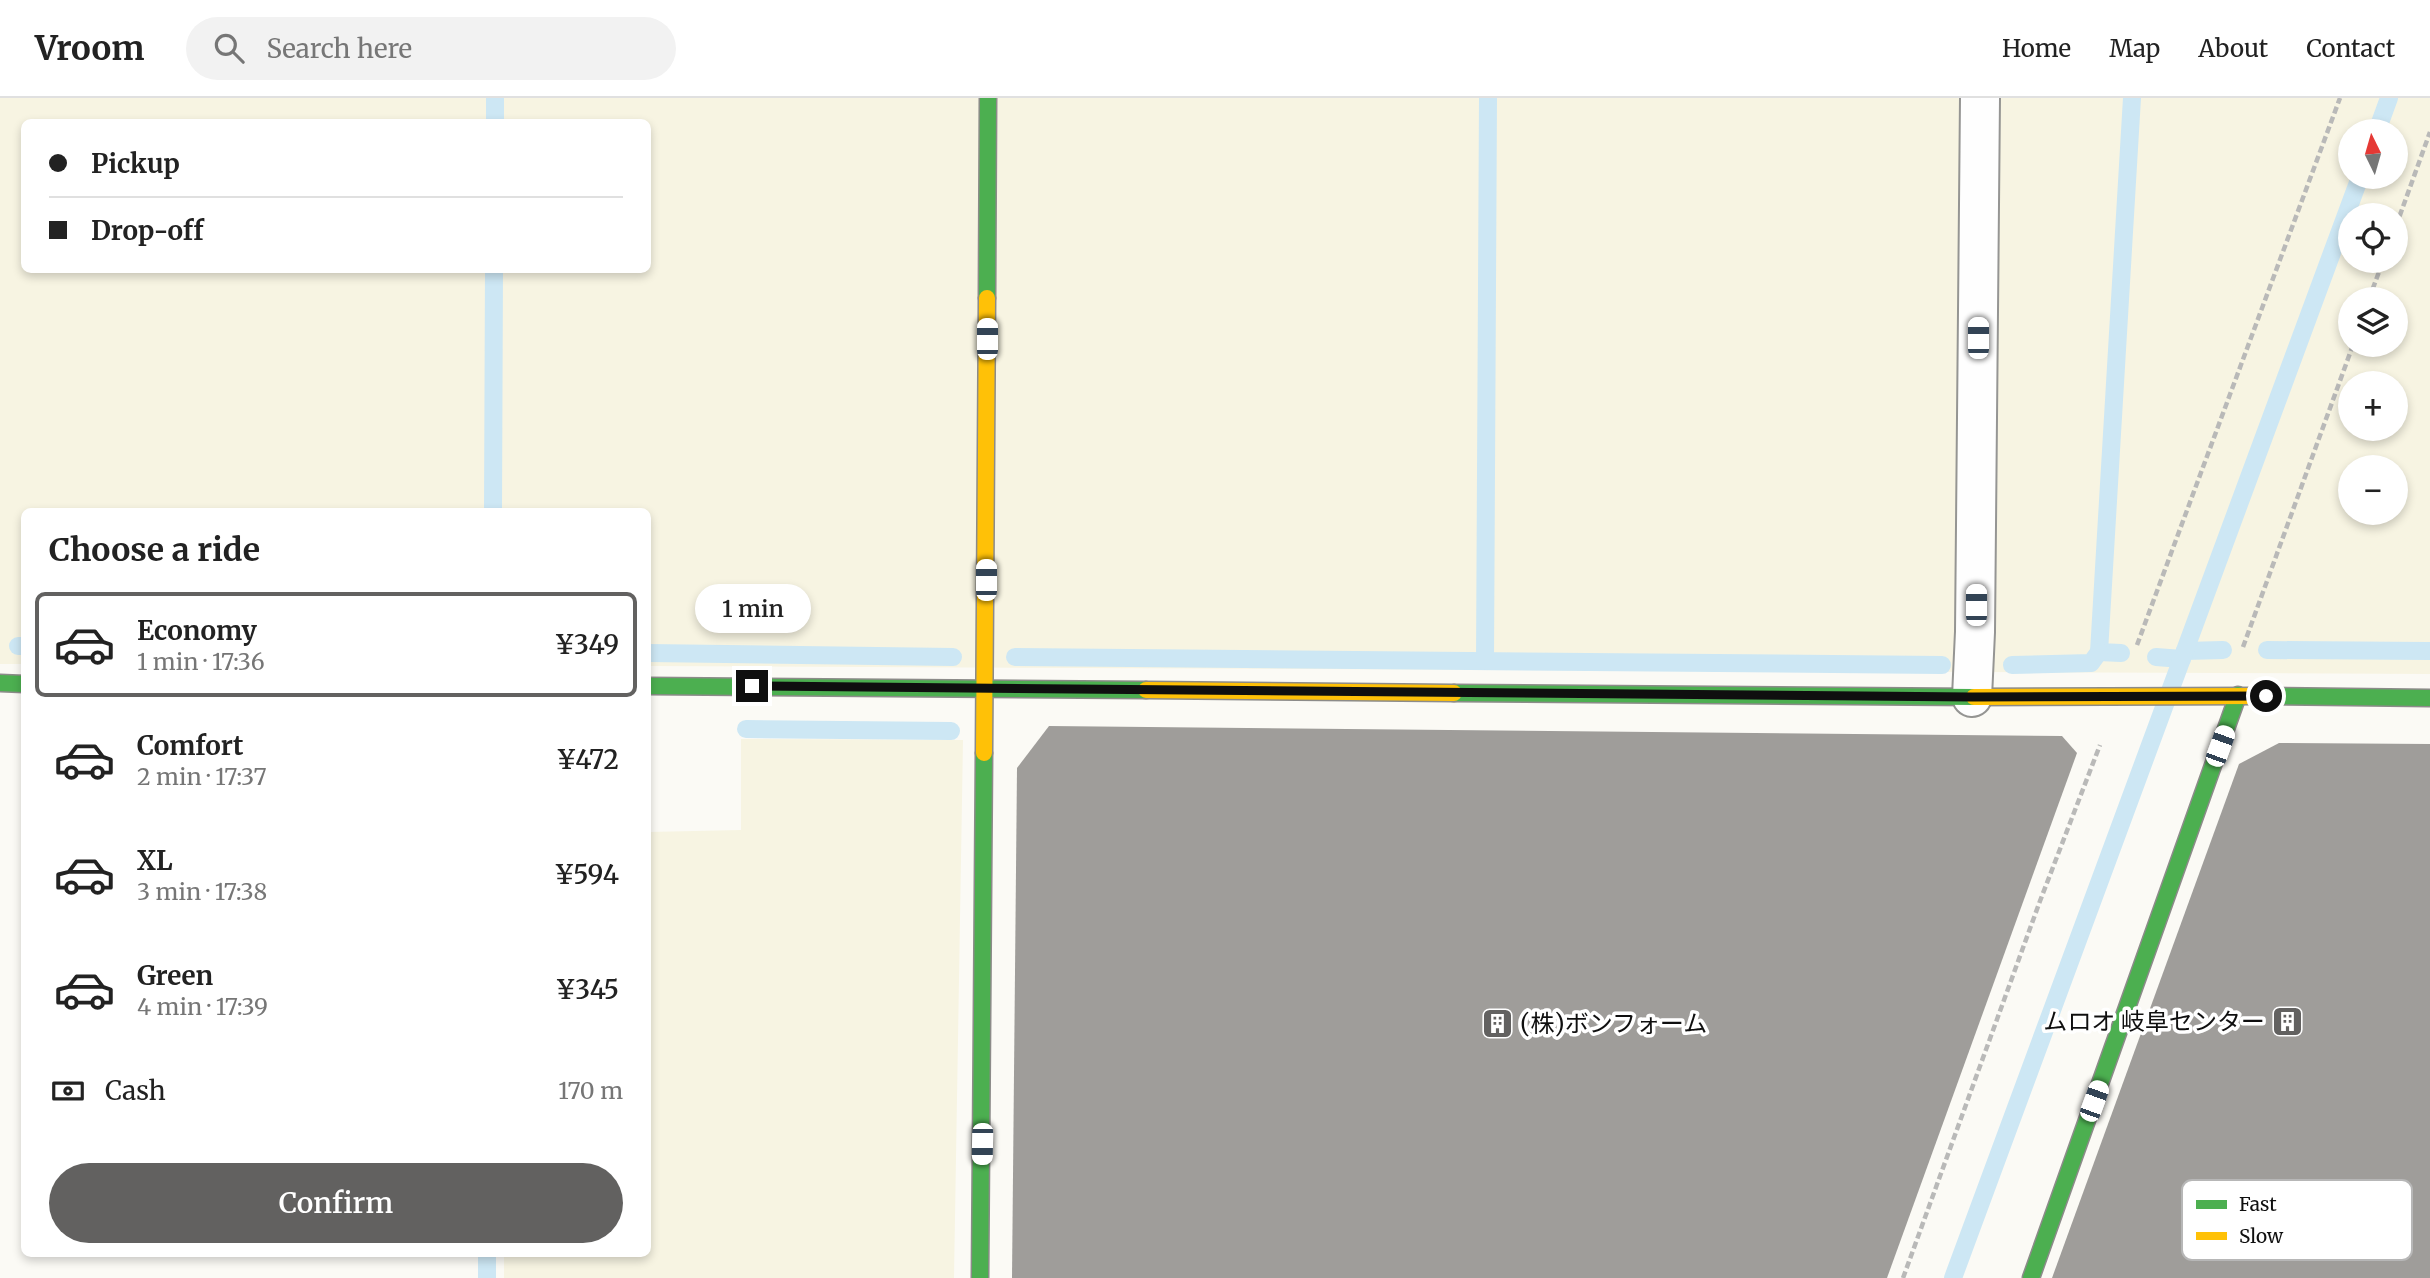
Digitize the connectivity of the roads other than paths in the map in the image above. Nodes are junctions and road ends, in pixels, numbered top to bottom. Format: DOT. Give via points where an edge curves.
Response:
graph roads {
  1 [pos="988,98"];
  2 [pos="1980,98"];
  3 [pos="0,683"];
  4 [pos="21,684"];
  5 [pos="651,686"];
  6 [pos="986,687"];
  7 [pos="2225,695"];
  8 [pos="1972,697"];
  9 [pos="2430,698"];
  10 [pos="981,1278"];
  11 [pos="2031,1278"];
  1 -- 6 [label="street"];
  2 -- 8 [label="street"];
  3 -- 4 [label="street"];
  5 -- 6 [label="street"];
  6 -- 8 [label="street"];
  6 -- 10 [label="street"];
  7 -- 8 [label="street"];
  7 -- 9 [label="street"];
  7 -- 11 [label="street"];
}
